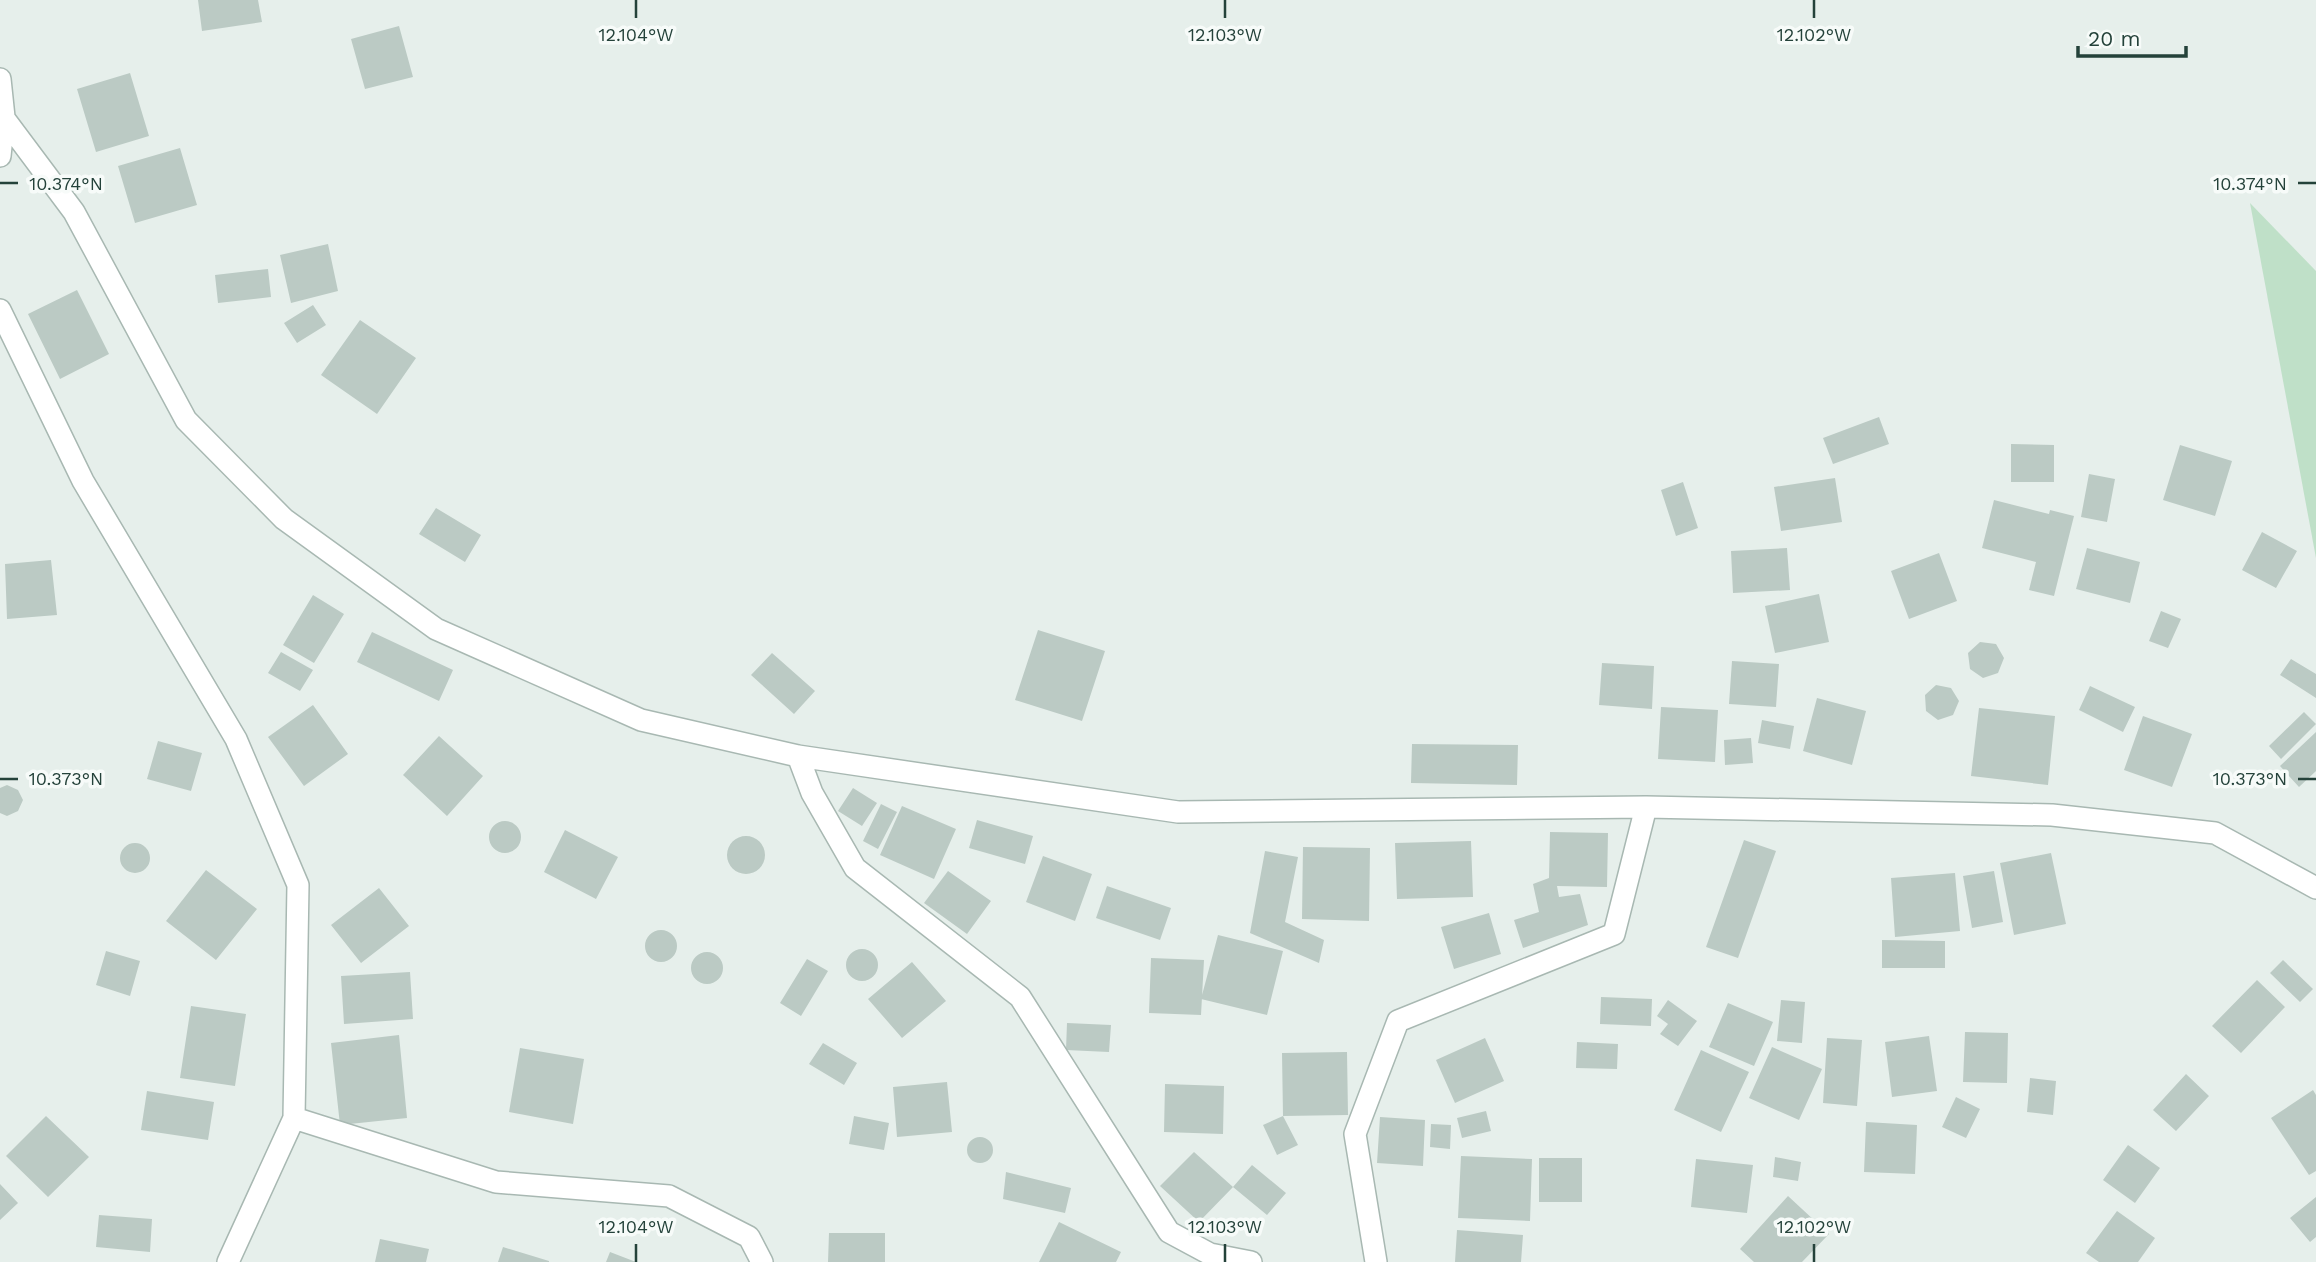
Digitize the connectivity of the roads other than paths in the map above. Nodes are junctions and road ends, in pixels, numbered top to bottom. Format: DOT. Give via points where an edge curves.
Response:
graph roads {
  1 [pos="0,79"];
  2 [pos="2,115"];
  3 [pos="0,156"];
  4 [pos="0,310"];
  5 [pos="798,756"];
  6 [pos="1646,807"];
  7 [pos="2316,888"];
  8 [pos="294,1118"];
  9 [pos="228,1262"];
  10 [pos="762,1262"];
  11 [pos="1251,1262"];
  12 [pos="1376,1262"];
  1 -- 2 [label="street"];
  2 -- 3 [label="street"];
  2 -- 5 [label="street" via="74,212 186,420 284,519 436,629 641,720"];
  4 -- 8 [label="street" via="83,481 236,739 298,885"];
  5 -- 6 [label="street" via="1178,812"];
  5 -- 11 [label="street" via="812,793 855,867 1020,997 1169,1232 1210,1254"];
  6 -- 7 [label="street" via="2052,815 2215,833"];
  6 -- 12 [label="street" via="1614,934 1398,1021 1355,1134"];
  8 -- 9 [label="street"];
  8 -- 10 [label="street" via="496,1182 668,1196 749,1237"];
}
